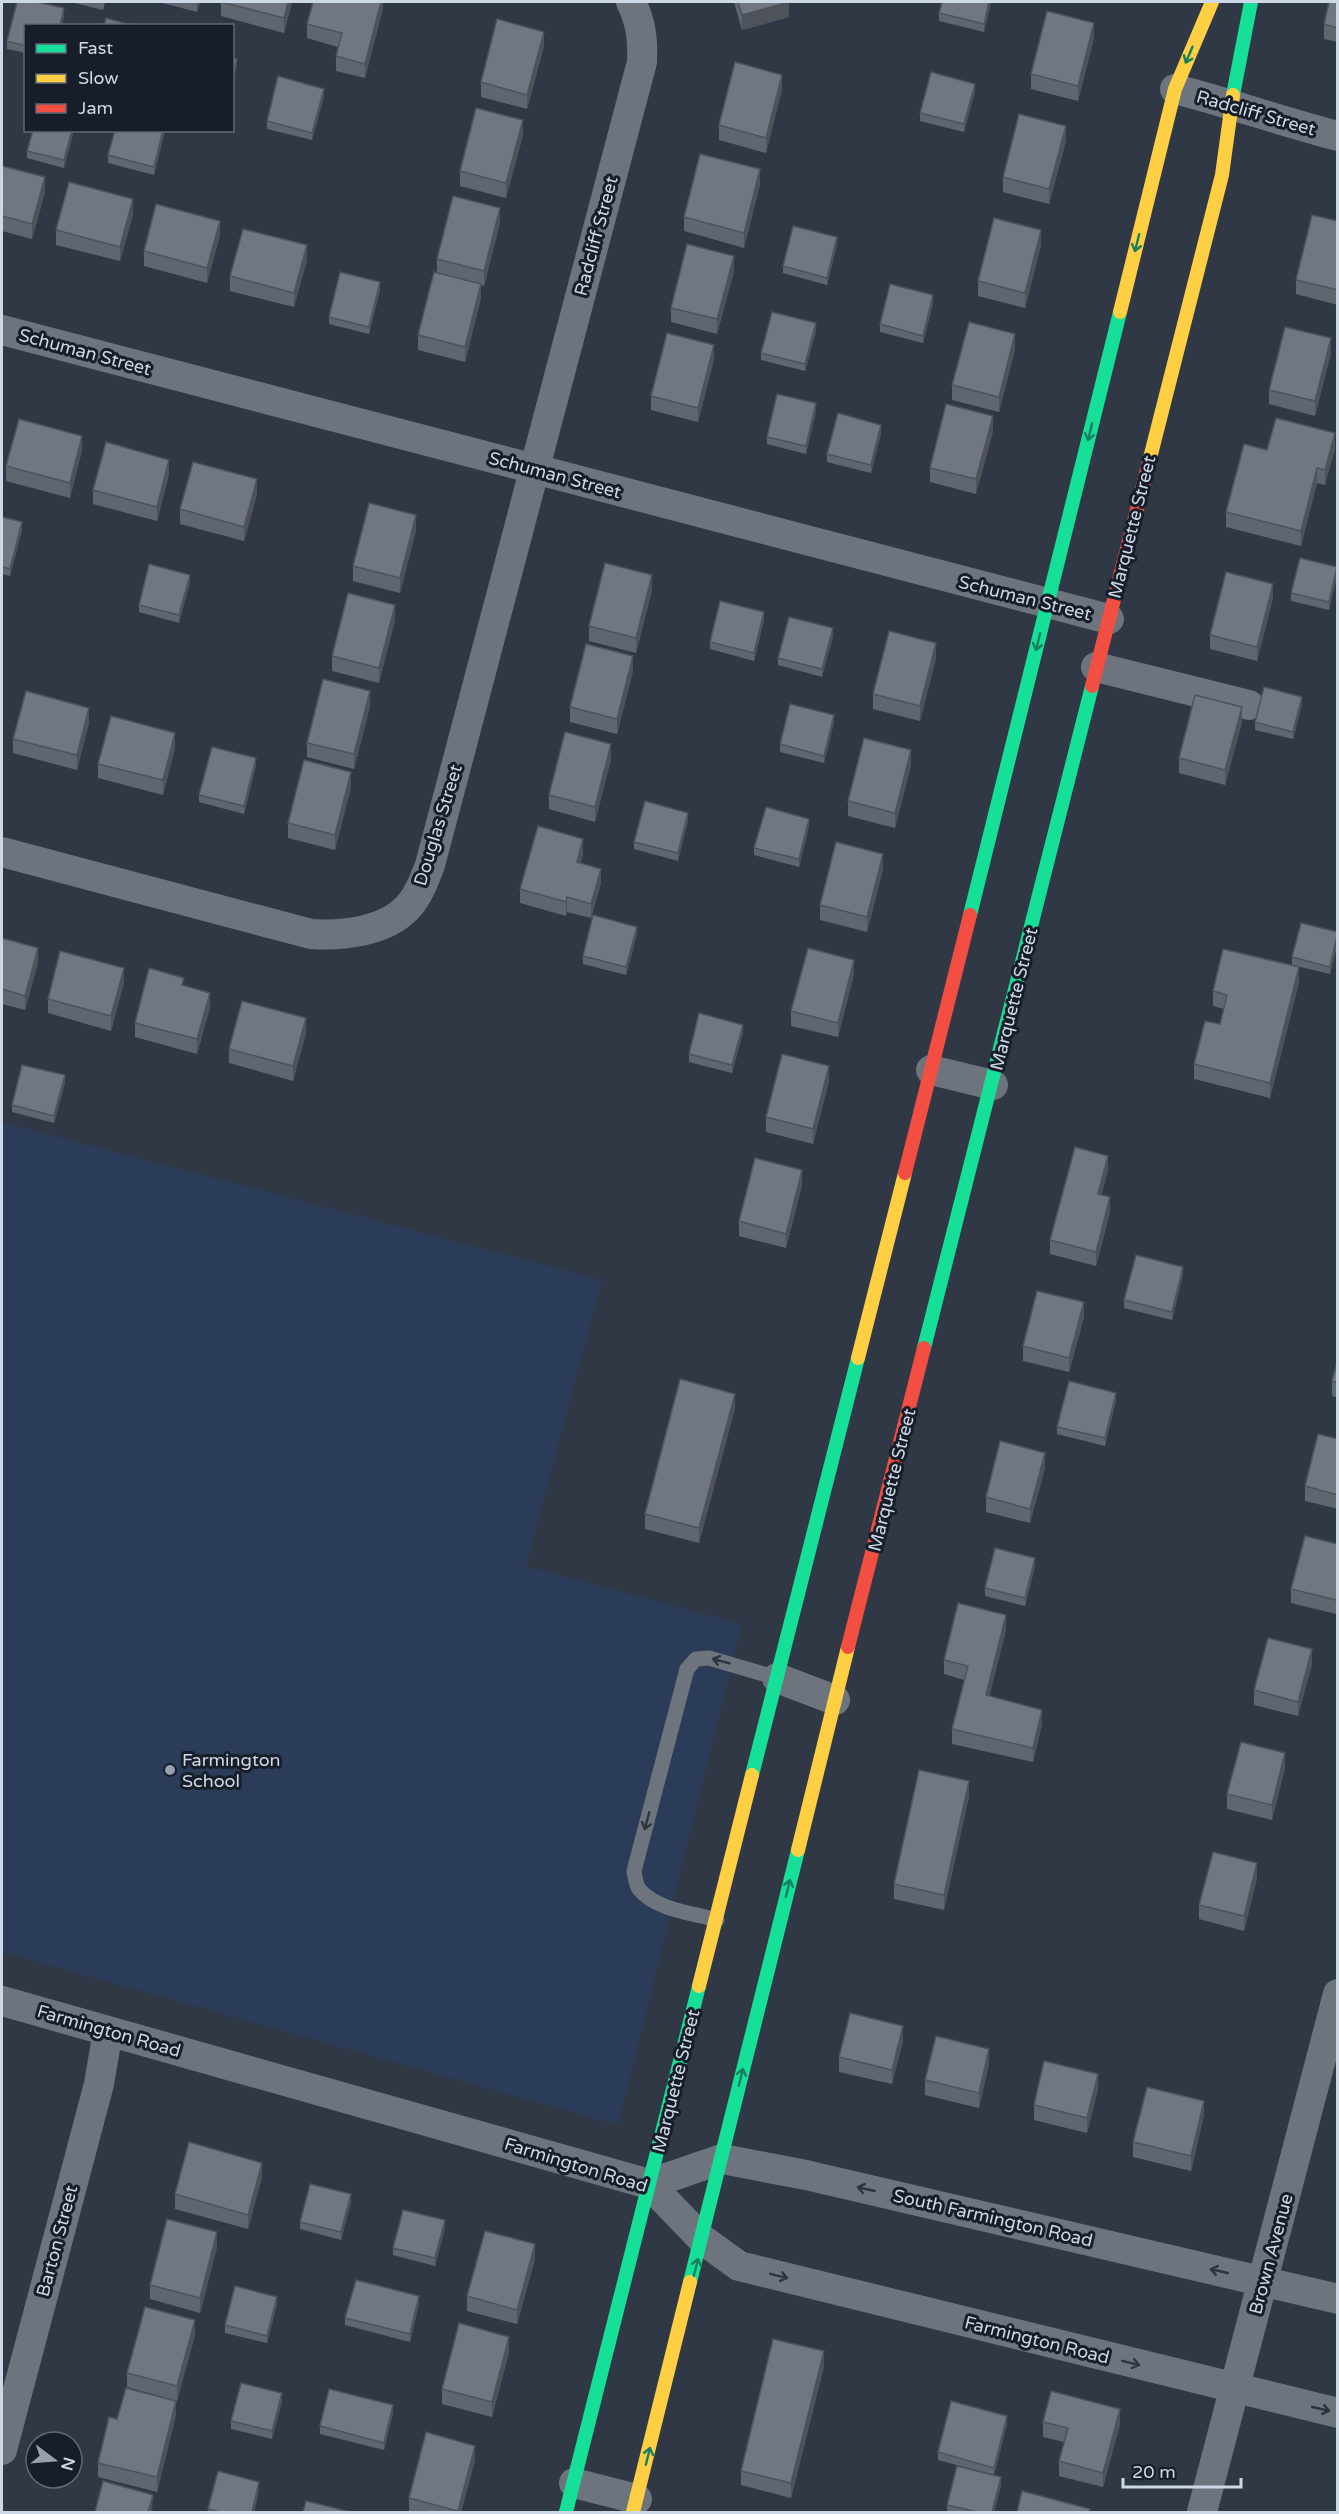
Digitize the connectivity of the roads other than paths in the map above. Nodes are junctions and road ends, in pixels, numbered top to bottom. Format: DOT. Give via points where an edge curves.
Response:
graph roads {
  1 [pos="631,2"];
  2 [pos="1212,2"];
  3 [pos="1251,2"];
  4 [pos="1175,89"];
  5 [pos="1231,104"];
  6 [pos="1338,136"];
  7 [pos="2,330"];
  8 [pos="534,470"];
  9 [pos="1047,605"];
  10 [pos="1109,620"];
  11 [pos="1096,668"];
  12 [pos="1249,705"];
  13 [pos="2,852"];
  14 [pos="931,1070"];
  15 [pos="993,1085"];
  16 [pos="777,1678"];
  17 [pos="835,1700"];
  18 [pos="717,1920"];
  19 [pos="1338,1994"];
  20 [pos="2,2001"];
  21 [pos="108,2031"];
  22 [pos="722,2159"];
  23 [pos="649,2184"];
  24 [pos="703,2240"];
  25 [pos="1264,2281"];
  26 [pos="1338,2299"];
  27 [pos="1234,2389"];
  28 [pos="1338,2413"];
  29 [pos="2,2450"];
  30 [pos="574,2483"];
  31 [pos="635,2506"];
  32 [pos="566,2512"];
  33 [pos="1202,2512"];
  1 -- 8 [label="street, Radcliff Street" via="643,39 642,62"];
  2 -- 4 [label="street, Marquette Street, one-way"];
  3 -- 5 [label="street, Marquette Street"];
  4 -- 5 [label="street, Radcliff Street"];
  4 -- 9 [label="street, Marquette Street, one-way"];
  5 -- 6 [label="street, Radcliff Street"];
  5 -- 10 [label="street, Marquette Street" via="1222,175"];
  7 -- 8 [label="street, Schuman Street"];
  8 -- 9 [label="street, Schuman Street"];
  8 -- 13 [label="street, Douglas Street" via="430,865 407,908 385,922 359,931 333,936 311,934"];
  9 -- 10 [label="street, Schuman Street"];
  9 -- 14 [label="street, Marquette Street, one-way"];
  10 -- 11 [label="street, Marquette Street"];
  11 -- 12 [label="street"];
  11 -- 15 [label="street, Marquette Street"];
  14 -- 15 [label="street, Marquette Street"];
  14 -- 16 [label="street, Marquette Street"];
  15 -- 17 [label="street, Marquette Street"];
  16 -- 17 [label="street"];
  16 -- 18 [label="street, Marquette Street"];
  16 -- 18 [label="lane, one-way" via="710,1658 696,1659 687,1669 634,1871 638,1888 650,1899"];
  22 -- 17 [label="street, Marquette Street, one-way"];
  18 -- 23 [label="street, Marquette Street"];
  19 -- 25 [label="street, Brown Avenue"];
  20 -- 21 [label="street, Farmington Road"];
  21 -- 23 [label="street, Farmington Road"];
  21 -- 29 [label="street, Barton Street" via="99,2084"];
  22 -- 23 [label="street, South Farmington Road"];
  22 -- 24 [label="street, Marquette Street"];
  25 -- 22 [label="street, South Farmington Road, one-way"];
  23 -- 24 [label="street, Farmington Road"];
  23 -- 30 [label="street, Marquette Street"];
  24 -- 27 [label="street, Farmington Road, one-way" via="739,2266"];
  31 -- 24 [label="street, Marquette Street, one-way"];
  25 -- 26 [label="street, South Farmington Road"];
  25 -- 27 [label="street, Brown Avenue"];
  27 -- 28 [label="street, Farmington Road, one-way"];
  27 -- 33 [label="street, Brown Avenue"];
  30 -- 31 [label="street, Marquette Street"];
  30 -- 32 [label="street, Marquette Street"];
}
